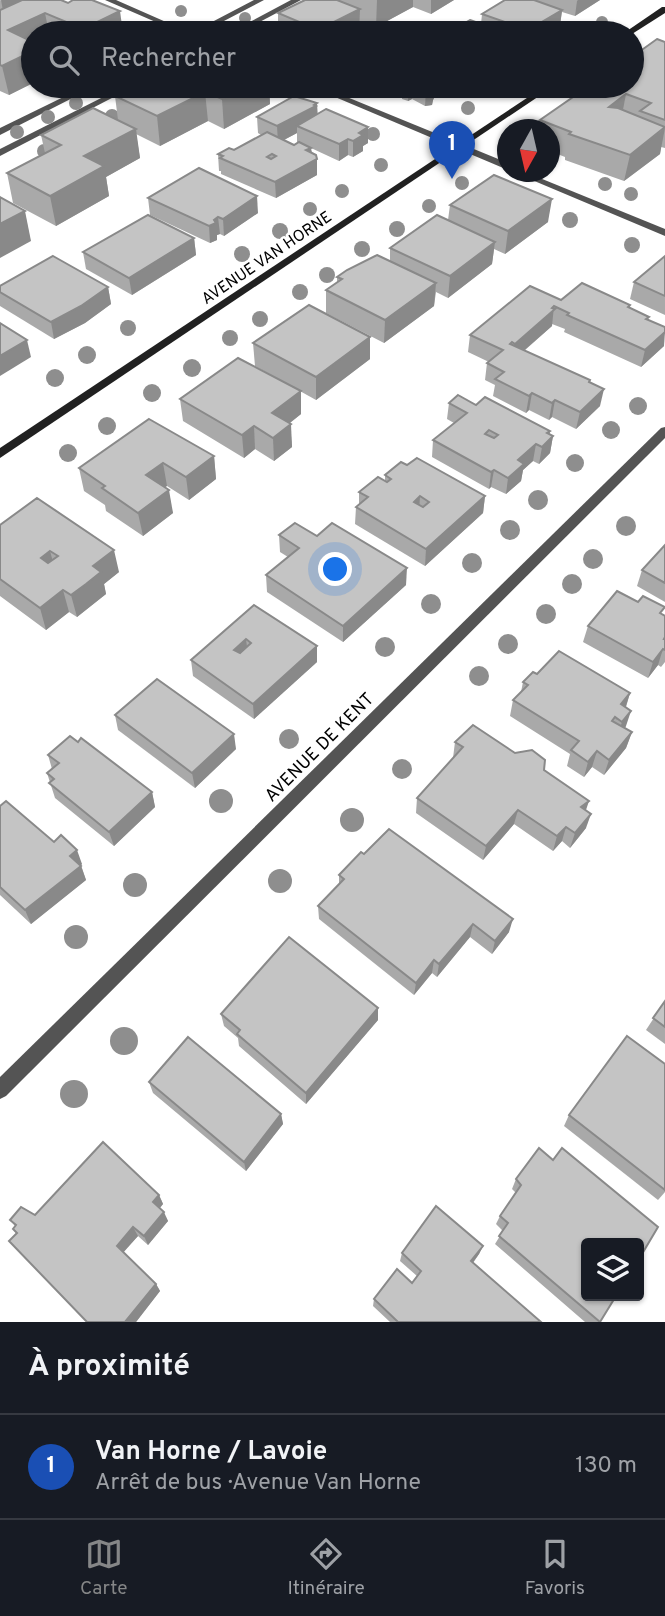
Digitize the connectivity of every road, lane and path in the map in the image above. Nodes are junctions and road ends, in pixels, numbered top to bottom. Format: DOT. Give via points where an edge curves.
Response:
graph roads {
  1 [pos="109,0"];
  2 [pos="260,0"];
  3 [pos="298,0"];
  4 [pos="665,9"];
  5 [pos="159,21"];
  6 [pos="219,21"];
  7 [pos="257,21"];
  8 [pos="644,23"];
  9 [pos="68,98"];
  10 [pos="108,98"];
  11 [pos="342,98"];
  12 [pos="532,98"];
  13 [pos="0,132"];
  14 [pos="459,146"];
  15 [pos="0,153"];
  16 [pos="497,162"];
  17 [pos="542,182"];
  18 [pos="665,233"];
  19 [pos="665,431"];
  20 [pos="0,454"];
  21 [pos="0,1090"];
  1 -- 5 [label="street"];
  2 -- 6 [label="street"];
  3 -- 7 [label="street"];
  4 -- 8 [label="main road"];
  9 -- 13 [label="street"];
  10 -- 15 [label="street"];
  11 -- 14 [label="street"];
  12 -- 14 [label="main road, AVENUE VAN HORNE"];
  14 -- 16 [label="street"];
  14 -- 20 [label="main road, AVENUE VAN HORNE"];
  17 -- 18 [label="street"];
  19 -- 21 [label="street, AVENUE DE KENT"];
}
